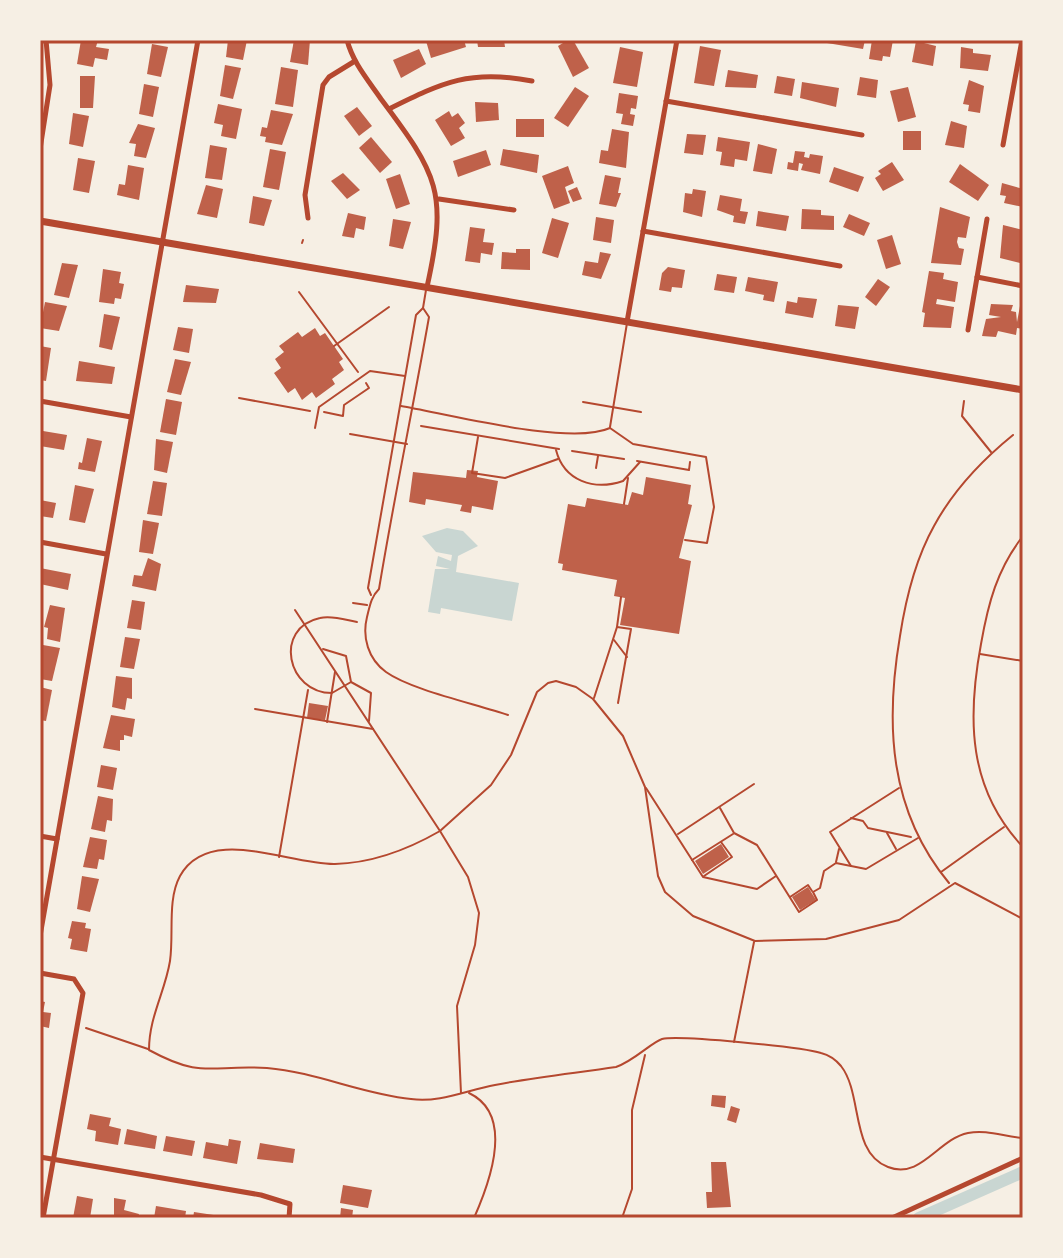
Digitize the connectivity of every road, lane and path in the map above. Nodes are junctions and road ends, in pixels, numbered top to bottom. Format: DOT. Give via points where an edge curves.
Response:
graph roads {
  1 [pos="46,40"];
  2 [pos="198,40"];
  3 [pos="347,40"];
  4 [pos="677,40"];
  5 [pos="1022,40"];
  6 [pos="355,61"];
  7 [pos="532,81"];
  8 [pos="666,101"];
  9 [pos="389,109"];
  10 [pos="862,135"];
  11 [pos="1003,145"];
  12 [pos="40,149"];
  13 [pos="439,199"];
  14 [pos="514,210"];
  15 [pos="308,218"];
  16 [pos="987,219"];
  17 [pos="40,221"];
  18 [pos="643,231"];
  19 [pos="163,243"];
  20 [pos="840,266"];
  21 [pos="977,277"];
  22 [pos="1023,286"];
  23 [pos="427,288"];
  24 [pos="299,292"];
  25 [pos="389,307"];
  26 [pos="423,308"];
  27 [pos="627,322"];
  28 [pos="968,330"];
  29 [pos="336,345"];
  30 [pos="406,376"];
  31 [pos="362,377"];
  32 [pos="1023,390"];
  33 [pos="239,398"];
  34 [pos="40,401"];
  35 [pos="964,401"];
  36 [pos="583,402"];
  37 [pos="401,406"];
  38 [pos="613,407"];
  39 [pos="413,408"];
  40 [pos="318,412"];
  41 [pos="641,412"];
  42 [pos="131,417"];
  43 [pos="421,426"];
  44 [pos="315,428"];
  45 [pos="610,428"];
  46 [pos="350,434"];
  47 [pos="1013,435"];
  48 [pos="479,436"];
  49 [pos="395,442"];
  50 [pos="407,444"];
  51 [pos="572,451"];
  52 [pos="992,452"];
  53 [pos="598,455"];
  54 [pos="558,459"];
  55 [pos="624,459"];
  56 [pos="691,461"];
  57 [pos="596,468"];
  58 [pos="628,477"];
  59 [pos="624,504"];
  60 [pos="1023,536"];
  61 [pos="685,540"];
  62 [pos="40,542"];
  63 [pos="106,554"];
  64 [pos="372,596"];
  65 [pos="621,597"];
  66 [pos="353,603"];
  67 [pos="370,606"];
  68 [pos="295,610"];
  69 [pos="359,622"];
  70 [pos="306,625"];
  71 [pos="617,627"];
  72 [pos="614,639"];
  73 [pos="320,648"];
  74 [pos="979,654"];
  75 [pos="627,657"];
  76 [pos="1023,661"];
  77 [pos="335,670"];
  78 [pos="351,682"];
  79 [pos="346,687"];
  80 [pos="309,688"];
  81 [pos="332,693"];
  82 [pos="593,699"];
  83 [pos="618,703"];
  84 [pos="255,709"];
  85 [pos="508,715"];
  86 [pos="304,720"];
  87 [pos="369,722"];
  88 [pos="327,723"];
  89 [pos="374,730"];
  90 [pos="754,784"];
  91 [pos="645,787"];
  92 [pos="900,787"];
  93 [pos="720,808"];
  94 [pos="851,818"];
  95 [pos="1006,826"];
  96 [pos="440,831"];
  97 [pos="887,832"];
  98 [pos="734,833"];
  99 [pos="40,836"];
  100 [pos="676,836"];
  101 [pos="913,838"];
  102 [pos="919,838"];
  103 [pos="57,839"];
  104 [pos="721,842"];
  105 [pos="840,847"];
  106 [pos="1023,847"];
  107 [pos="896,850"];
  108 [pos="279,858"];
  109 [pos="692,860"];
  110 [pos="836,863"];
  111 [pos="852,867"];
  112 [pos="940,872"];
  113 [pos="776,876"];
  114 [pos="703,877"];
  115 [pos="949,884"];
  116 [pos="813,892"];
  117 [pos="790,897"];
  118 [pos="1023,919"];
  119 [pos="40,936"];
  120 [pos="755,941"];
  121 [pos="40,973"];
  122 [pos="78,1025"];
  123 [pos="734,1043"];
  124 [pos="149,1050"];
  125 [pos="646,1052"];
  126 [pos="461,1093"];
  127 [pos="468,1093"];
  128 [pos="1023,1138"];
  129 [pos="40,1157"];
  130 [pos="1023,1158"];
  131 [pos="54,1159"];
  132 [pos="43,1218"];
  133 [pos="289,1218"];
  134 [pos="474,1218"];
  135 [pos="622,1218"];
  136 [pos="892,1218"];
  1 -- 12 [label="street" via="50,85"];
  2 -- 19 [label="street"];
  3 -- 6 [label="street"];
  4 -- 8 [label="street"];
  5 -- 11 [label="street"];
  6 -- 9 [label="street"];
  6 -- 15 [label="street" via="323,85 305,195"];
  7 -- 9 [label="street" via="494,74 464,77"];
  8 -- 10 [label="street"];
  8 -- 18 [label="street"];
  9 -- 13 [label="street" via="427,162"];
  13 -- 14 [label="street"];
  13 -- 23 [label="street"];
  16 -- 21 [label="street"];
  17 -- 19 [label="main road"];
  18 -- 20 [label="street"];
  18 -- 27 [label="street"];
  19 -- 23 [label="main road"];
  19 -- 42 [label="street"];
  21 -- 22 [label="street"];
  21 -- 28 [label="street"];
  23 -- 26 [label="lane"];
  23 -- 27 [label="main road"];
  24 -- 29 [label="path"];
  25 -- 29 [label="path"];
  26 -- 30 [label="lane" via="416,315"];
  26 -- 39 [label="lane" via="429,317"];
  27 -- 32 [label="main road"];
  27 -- 38 [label="lane"];
  29 -- 31 [label="path"];
  30 -- 31 [label="lane" via="370,371"];
  30 -- 37 [label="lane"];
  31 -- 40 [label="lane"];
  31 -- 40 [label="path" via="369,388 344,405 343,416"];
  33 -- 40 [label="path"];
  34 -- 42 [label="street"];
  35 -- 52 [label="path" via="962,416"];
  36 -- 38 [label="lane"];
  37 -- 39 [label="lane"];
  37 -- 49 [label="lane"];
  38 -- 41 [label="lane"];
  38 -- 45 [label="lane"];
  39 -- 45 [label="lane" via="567,434 597,434"];
  39 -- 50 [label="lane"];
  40 -- 44 [label="lane"];
  42 -- 63 [label="street"];
  43 -- 48 [label="path"];
  45 -- 61 [label="lane" via="633,444 706,457 714,507 707,543"];
  46 -- 49 [label="lane"];
  47 -- 52 [label="path"];
  48 -- 54 [label="path" via="557,448"];
  48 -- 54 [label="path" via="472,473 505,478"];
  49 -- 50 [label="lane"];
  49 -- 64 [label="lane" via="368,588"];
  50 -- 64 [label="lane" via="379,589"];
  51 -- 53 [label="path"];
  52 -- 92 [label="path" via="942,511 911,580 891,706"];
  53 -- 55 [label="path"];
  53 -- 57 [label="path"];
  54 -- 58 [label="path" via="574,478 614,484"];
  56 -- 58 [label="path" via="689,470 638,462"];
  58 -- 59 [label="path"];
  60 -- 74 [label="path" via="992,592"];
  62 -- 63 [label="street"];
  63 -- 103 [label="street"];
  64 -- 67 [label="lane"];
  65 -- 71 [label="path"];
  66 -- 67 [label="lane"];
  67 -- 85 [label="lane" via="366,640 386,673"];
  68 -- 70 [label="path"];
  69 -- 70 [label="path" via="326,617"];
  70 -- 73 [label="path"];
  70 -- 80 [label="path" via="290,653 296,676"];
  71 -- 72 [label="path"];
  71 -- 75 [label="path" via="631,629"];
  72 -- 75 [label="path"];
  72 -- 82 [label="path"];
  73 -- 77 [label="path"];
  73 -- 78 [label="path" via="346,656"];
  74 -- 76 [label="path"];
  74 -- 95 [label="path" via="971,711 975,755 984,787"];
  75 -- 83 [label="path"];
  77 -- 79 [label="path"];
  77 -- 81 [label="path"];
  78 -- 79 [label="path"];
  78 -- 87 [label="path" via="371,693"];
  79 -- 81 [label="path"];
  79 -- 87 [label="path"];
  80 -- 81 [label="path"];
  80 -- 86 [label="path"];
  81 -- 88 [label="path"];
  82 -- 91 [label="path" via="623,736"];
  82 -- 96 [label="path" via="562,681 542,686 502,770 472,806"];
  84 -- 86 [label="path"];
  86 -- 88 [label="path"];
  86 -- 108 [label="path"];
  87 -- 89 [label="path"];
  88 -- 89 [label="path"];
  89 -- 96 [label="path"];
  90 -- 93 [label="path"];
  91 -- 100 [label="path"];
  91 -- 120 [label="path" via="653,855 665,892 693,916"];
  92 -- 94 [label="path"];
  92 -- 102 [label="path"];
  93 -- 98 [label="path"];
  93 -- 100 [label="path"];
  94 -- 97 [label="path"];
  94 -- 105 [label="path" via="830,832"];
  95 -- 106 [label="path"];
  95 -- 112 [label="path"];
  96 -- 108 [label="path" via="401,851 361,861 320,864"];
  96 -- 126 [label="path" via="468,877 479,913 457,1006"];
  97 -- 101 [label="path"];
  97 -- 107 [label="path"];
  98 -- 104 [label="path"];
  98 -- 113 [label="path" via="755,843"];
  99 -- 103 [label="street"];
  100 -- 109 [label="path"];
  101 -- 102 [label="path"];
  101 -- 107 [label="path"];
  102 -- 112 [label="path"];
  103 -- 119 [label="street"];
  104 -- 109 [label="path"];
  104 -- 114 [label="path" via="732,857"];
  105 -- 110 [label="path"];
  105 -- 111 [label="path"];
  107 -- 111 [label="path" via="866,869"];
  108 -- 124 [label="path" via="216,850 189,863 180,876 170,965 152,1014"];
  109 -- 114 [label="path"];
  110 -- 111 [label="path"];
  110 -- 116 [label="path" via="824,871 820,888"];
  112 -- 115 [label="path"];
  113 -- 114 [label="path" via="757,889"];
  113 -- 117 [label="path"];
  115 -- 118 [label="path" via="971,889"];
  115 -- 120 [label="path" via="914,913 877,929 811,941"];
  116 -- 117 [label="path" via="808,885"];
  116 -- 117 [label="path" via="817,900 799,912"];
  120 -- 123 [label="path"];
  121 -- 122 [label="street" via="74,979 83,993"];
  122 -- 124 [label="path"];
  122 -- 131 [label="street"];
  123 -- 125 [label="path" via="664,1039"];
  123 -- 128 [label="path" via="814,1051 832,1058 846,1075 868,1151 886,1167 915,1168 968,1133"];
  124 -- 126 [label="path" via="196,1071 267,1068 413,1100"];
  125 -- 127 [label="path" via="616,1067"];
  125 -- 135 [label="path" via="632,1110 632,1189"];
  126 -- 127 [label="path"];
  127 -- 134 [label="path" via="488,1106 496,1128 493,1158"];
  129 -- 131 [label="street"];
  130 -- 136 [label="street"];
  131 -- 132 [label="street"];
  131 -- 133 [label="street" via="261,1195 290,1204"];
}
